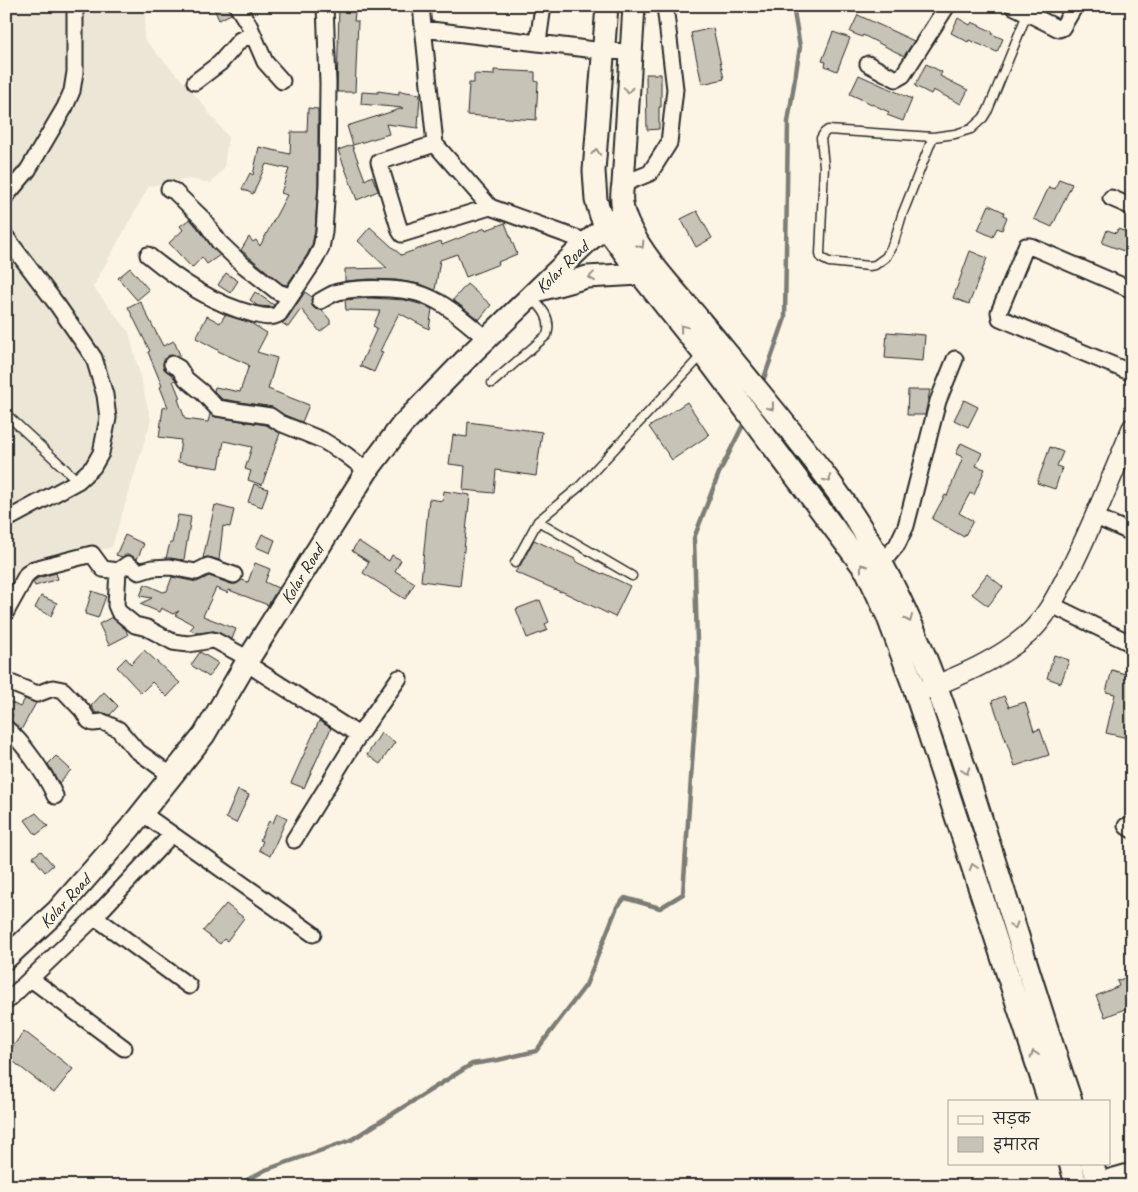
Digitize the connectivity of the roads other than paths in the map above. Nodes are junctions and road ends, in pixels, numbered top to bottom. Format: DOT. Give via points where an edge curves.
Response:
graph roads {
  1 [pos="75,6"];
  2 [pos="238,6"];
  3 [pos="325,6"];
  4 [pos="421,6"];
  5 [pos="543,6"];
  6 [pos="607,6"];
  7 [pos="634,6"];
  8 [pos="665,6"];
  9 [pos="947,6"];
  10 [pos="1013,6"];
  11 [pos="1075,6"];
  12 [pos="1027,14"];
  13 [pos="423,29"];
  14 [pos="253,34"];
  15 [pos="538,42"];
  16 [pos="603,51"];
  17 [pos="631,52"];
  18 [pos="868,64"];
  19 [pos="282,81"];
  20 [pos="195,82"];
  21 [pos="933,137"];
  22 [pos="435,144"];
  23 [pos="623,184"];
  24 [pos="168,190"];
  25 [pos="7,194"];
  26 [pos="1111,198"];
  27 [pos="490,207"];
  28 [pos="1132,207"];
  29 [pos="623,212"];
  30 [pos="606,226"];
  31 [pos="6,237"];
  32 [pos="588,242"];
  33 [pos="148,255"];
  34 [pos="640,274"];
  35 [pos="1132,290"];
  36 [pos="533,294"];
  37 [pos="290,296"];
  38 [pos="320,301"];
  39 [pos="486,339"];
  40 [pos="703,353"];
  41 [pos="955,359"];
  42 [pos="172,364"];
  43 [pos="1132,373"];
  44 [pos="492,383"];
  45 [pos="6,414"];
  46 [pos="1132,428"];
  47 [pos="367,471"];
  48 [pos="78,481"];
  49 [pos="1096,517"];
  50 [pos="6,520"];
  51 [pos="538,521"];
  52 [pos="1132,533"];
  53 [pos="882,563"];
  54 [pos="515,564"];
  55 [pos="118,571"];
  56 [pos="234,575"];
  57 [pos="632,576"];
  58 [pos="1052,605"];
  59 [pos="6,612"];
  60 [pos="1132,644"];
  61 [pos="248,661"];
  62 [pos="399,678"];
  63 [pos="6,681"];
  64 [pos="937,685"];
  65 [pos="916,694"];
  66 [pos="6,728"];
  67 [pos="359,734"];
  68 [pos="172,776"];
  69 [pos="55,796"];
  70 [pos="142,813"];
  71 [pos="172,834"];
  72 [pos="294,840"];
  73 [pos="96,917"];
  74 [pos="313,934"];
  75 [pos="6,958"];
  76 [pos="31,979"];
  77 [pos="188,986"];
  78 [pos="6,1002"];
  79 [pos="124,1048"];
  80 [pos="1050,1100"];
  81 [pos="1071,1100"];
  82 [pos="1071,1164"];
  83 [pos="1132,1171"];
  84 [pos="1089,1180"];
  1 -- 25 [label="street" via="72,91 28,170"];
  2 -- 14 [label="street"];
  3 -- 37 [label="street" via="328,83 324,232 316,260"];
  4 -- 13 [label="street"];
  5 -- 15 [label="street"];
  6 -- 16 [label="main road"];
  7 -- 17 [label="main road"];
  8 -- 23 [label="street" via="675,89 669,143 650,173"];
  9 -- 18 [label="street" via="900,78 896,79"];
  10 -- 12 [label="street"];
  11 -- 12 [label="street" via="1062,28 1058,29"];
  12 -- 21 [label="lane" via="983,118 971,129"];
  13 -- 15 [label="street"];
  13 -- 22 [label="street"];
  14 -- 19 [label="street" via="265,62"];
  14 -- 20 [label="street" via="240,40 220,63"];
  15 -- 16 [label="street"];
  16 -- 17 [label="street"];
  30 -- 16 [label="main road, one-way" via="596,200 594,171"];
  17 -- 23 [label="main road, one-way"];
  21 -- 21 [label="lane" via="828,130 824,133 821,138 824,166 821,258 829,262 869,266 886,258"];
  22 -- 27 [label="street"];
  22 -- 27 [label="street" via="380,162 402,234"];
  23 -- 29 [label="main road" via="620,197"];
  24 -- 37 [label="street" via="174,191 204,219 219,242 242,264 278,292"];
  26 -- 28 [label="street"];
  27 -- 32 [label="street"];
  29 -- 30 [label="main road, Kolar Road"];
  29 -- 53 [label="main road, one-way" via="650,261 831,483"];
  30 -- 32 [label="main road, Kolar Road"];
  30 -- 34 [label="main road"];
  31 -- 48 [label="street" via="94,358 105,395 108,418 101,453 93,467"];
  32 -- 36 [label="main road, Kolar Road"];
  33 -- 37 [label="street" via="200,293 233,310 273,317 279,314"];
  34 -- 36 [label="main road, one-way" via="587,277"];
  40 -- 34 [label="main road, one-way"];
  35 -- 43 [label="street" via="1026,246 998,312 1000,318"];
  36 -- 39 [label="main road, Kolar Road"];
  36 -- 44 [label="lane" via="548,319 547,335"];
  38 -- 39 [label="street" via="335,293 354,289 416,293 449,309"];
  39 -- 47 [label="main road, Kolar Road" via="402,425"];
  40 -- 51 [label="lane" via="579,487"];
  65 -- 40 [label="main road, one-way" via="887,615 867,572"];
  41 -- 53 [label="street" via="938,401 906,526 897,546"];
  42 -- 47 [label="street" via="217,408 270,416 280,424 322,440"];
  45 -- 48 [label="lane"];
  46 -- 49 [label="street"];
  47 -- 61 [label="main road, Kolar Road"];
  48 -- 50 [label="street"];
  49 -- 52 [label="street"];
  49 -- 58 [label="street"];
  51 -- 54 [label="lane"];
  51 -- 57 [label="lane"];
  53 -- 64 [label="main road, one-way"];
  55 -- 56 [label="street" via="128,564 139,572 152,568 196,572 208,566"];
  55 -- 59 [label="street" via="103,569 90,554 34,569 27,574"];
  55 -- 61 [label="street" via="116,606 135,625 173,642 216,641"];
  58 -- 60 [label="street"];
  58 -- 64 [label="street" via="1030,632 1008,650"];
  61 -- 67 [label="street"];
  61 -- 68 [label="main road, Kolar Road" via="204,735"];
  62 -- 67 [label="street"];
  63 -- 68 [label="street" via="37,694 54,688 63,690 89,722 103,722 118,729 136,750"];
  64 -- 65 [label="street"];
  64 -- 81 [label="main road, one-way"];
  80 -- 65 [label="main road, one-way"];
  66 -- 69 [label="street" via="21,744"];
  67 -- 72 [label="street"];
  68 -- 70 [label="main road, Kolar Road"];
  70 -- 71 [label="street"];
  70 -- 75 [label="main road, Kolar Road" via="57,912"];
  71 -- 73 [label="street"];
  71 -- 74 [label="street"];
  73 -- 76 [label="street"];
  73 -- 77 [label="street"];
  76 -- 78 [label="street"];
  76 -- 79 [label="street"];
  82 -- 84 [label="main road"];
  83 -- 84 [label="street"];
}
